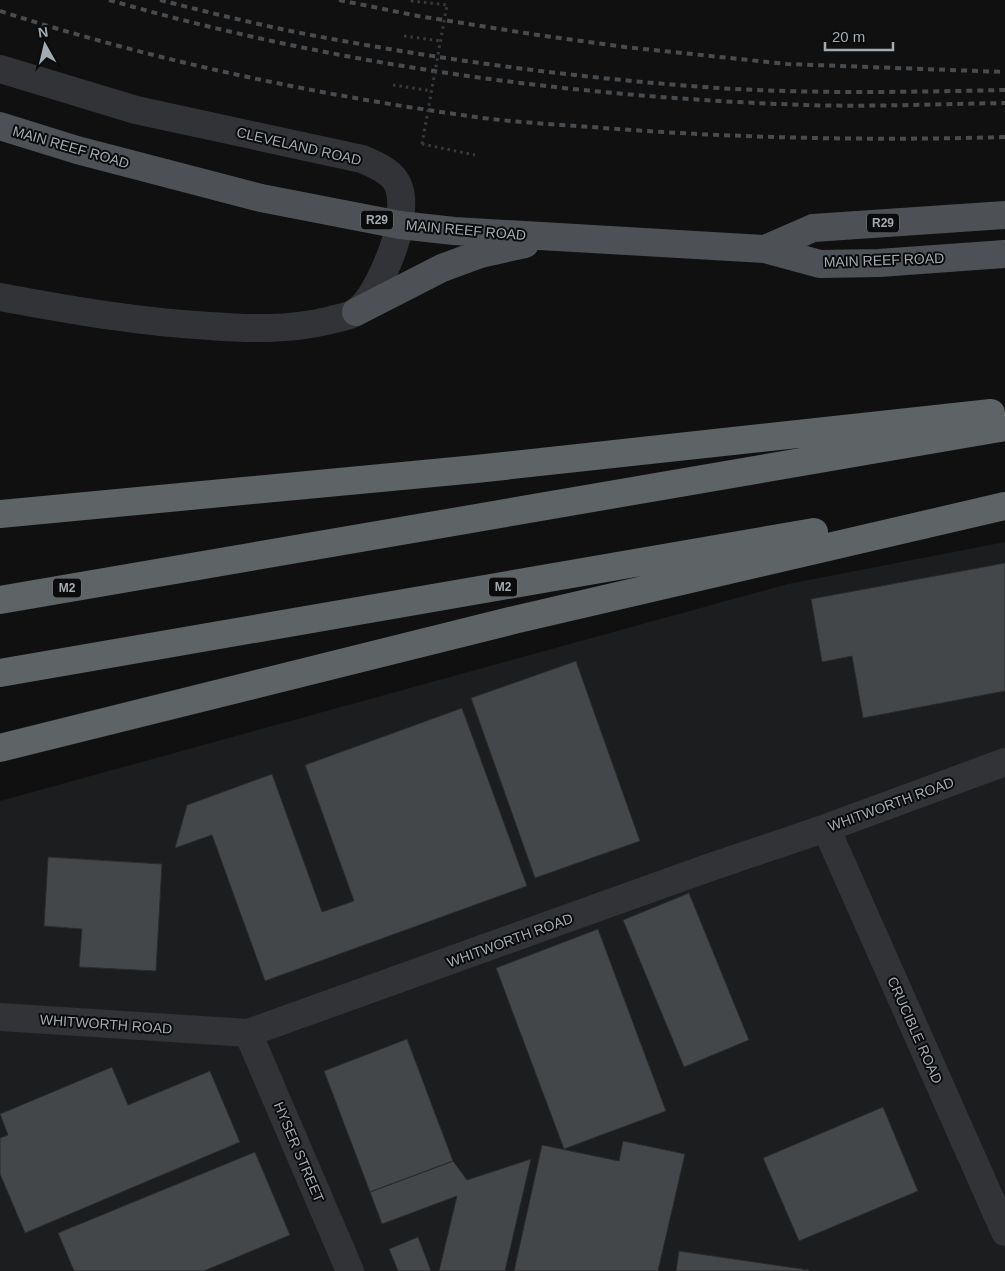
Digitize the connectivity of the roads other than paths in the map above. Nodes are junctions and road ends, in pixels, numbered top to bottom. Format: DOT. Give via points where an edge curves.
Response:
graph roads {
  1 [pos="0,69"];
  2 [pos="0,126"];
  3 [pos="1005,215"];
  4 [pos="400,225"];
  5 [pos="559,237"];
  6 [pos="764,249"];
  7 [pos="1005,254"];
  8 [pos="0,297"];
  9 [pos="356,312"];
  10 [pos="1005,411"];
  11 [pos="1005,427"];
  12 [pos="1005,499"];
  13 [pos="1005,506"];
  14 [pos="0,514"];
  15 [pos="0,600"];
  16 [pos="0,673"];
  17 [pos="0,748"];
  18 [pos="1005,762"];
  19 [pos="826,828"];
  20 [pos="0,1017"];
  21 [pos="248,1033"];
  22 [pos="1005,1232"];
  23 [pos="350,1271"];
  1 -- 4 [label="street, CLEVELAND ROAD" via="136,110 362,159 392,174 398,183 402,201"];
  2 -- 4 [label="main road, MAIN REEF ROAD / R29" via="76,150 261,198"];
  3 -- 6 [label="main road, MAIN REEF ROAD / R29" via="813,228"];
  4 -- 5 [label="main road, MAIN REEF ROAD / R29"];
  4 -- 9 [label="street, CLEVELAND ROAD" via="380,282"];
  5 -- 6 [label="main road, MAIN REEF ROAD / R29"];
  5 -- 9 [label="main road" via="468,258"];
  6 -- 7 [label="main road, MAIN REEF ROAD / R29" via="820,264"];
  8 -- 9 [label="street" via="77,312 233,328 313,324"];
  10 -- 14 [label="highway" via="476,469"];
  11 -- 15 [label="highway, M2"];
  12 -- 16 [label="highway, M2"];
  13 -- 17 [label="highway" via="514,620"];
  18 -- 19 [label="street, WHITWORTH ROAD"];
  19 -- 21 [label="street, WHITWORTH ROAD"];
  19 -- 22 [label="street, CRUCIBLE ROAD"];
  20 -- 21 [label="street, WHITWORTH ROAD"];
  21 -- 23 [label="street, HYSER STREET"];
}
